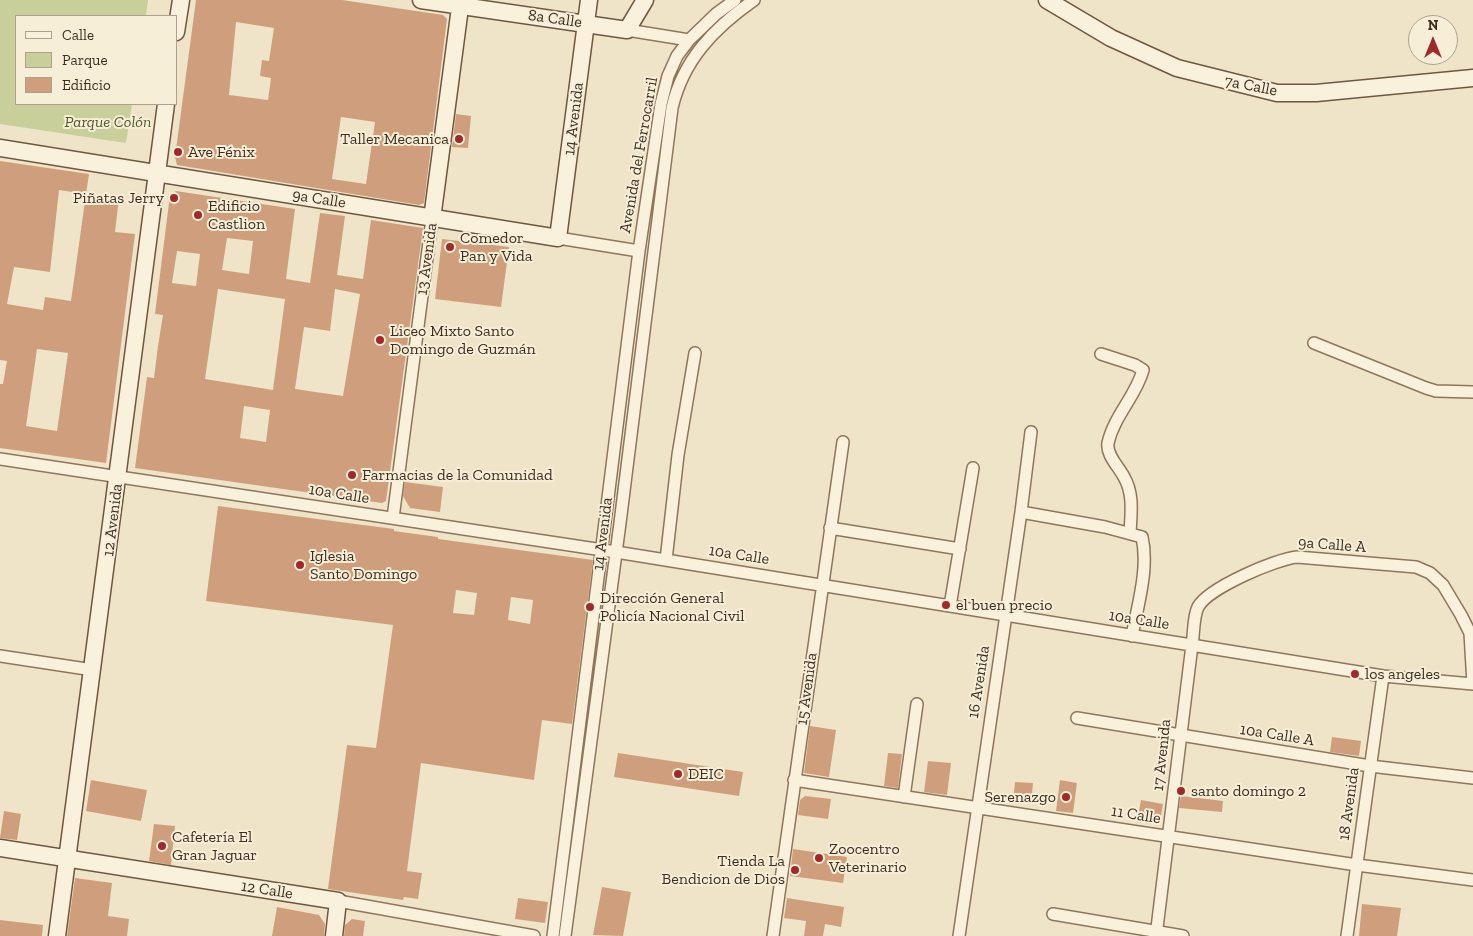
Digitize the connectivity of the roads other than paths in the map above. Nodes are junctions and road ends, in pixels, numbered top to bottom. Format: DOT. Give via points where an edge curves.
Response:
graph roads {
  1 [pos="181,0"];
  2 [pos="421,0"];
  3 [pos="589,0"];
  4 [pos="645,0"];
  5 [pos="735,0"];
  6 [pos="754,0"];
  7 [pos="1051,1"];
  8 [pos="460,3"];
  9 [pos="178,19"];
  10 [pos="586,24"];
  11 [pos="627,30"];
  12 [pos="689,40"];
  13 [pos="1473,78"];
  14 [pos="166,105"];
  15 [pos="0,148"];
  16 [pos="157,172"];
  17 [pos="432,219"];
  18 [pos="558,238"];
  19 [pos="639,251"];
  20 [pos="1314,343"];
  21 [pos="695,353"];
  22 [pos="1101,354"];
  23 [pos="1473,392"];
  24 [pos="1031,432"];
  25 [pos="843,442"];
  26 [pos="0,459"];
  27 [pos="972,468"];
  28 [pos="118,477"];
  29 [pos="1021,512"];
  30 [pos="393,518"];
  31 [pos="830,528"];
  32 [pos="1130,533"];
  33 [pos="960,549"];
  34 [pos="601,550"];
  35 [pos="616,552"];
  36 [pos="666,560"];
  37 [pos="822,586"];
  38 [pos="1221,589"];
  39 [pos="950,606"];
  40 [pos="1006,615"];
  41 [pos="1132,636"];
  42 [pos="1192,645"];
  43 [pos="0,656"];
  44 [pos="93,670"];
  45 [pos="1383,676"];
  46 [pos="1473,684"];
  47 [pos="918,704"];
  48 [pos="1076,718"];
  49 [pos="1180,735"];
  50 [pos="1370,766"];
  51 [pos="1473,778"];
  52 [pos="794,780"];
  53 [pos="904,797"];
  54 [pos="977,808"];
  55 [pos="1170,837"];
  56 [pos="0,848"];
  57 [pos="67,858"];
  58 [pos="1357,865"];
  59 [pos="1473,880"];
  60 [pos="338,901"];
  61 [pos="1053,914"];
  62 [pos="1156,934"];
  63 [pos="57,936"];
  64 [pos="334,936"];
  65 [pos="534,936"];
  66 [pos="553,936"];
  67 [pos="565,936"];
  68 [pos="773,936"];
  69 [pos="959,936"];
  70 [pos="1183,936"];
  71 [pos="1348,936"];
  1 -- 9 [label="street"];
  2 -- 8 [label="street, 8a Calle"];
  3 -- 10 [label="street, 14 Avenida"];
  4 -- 11 [label="street"];
  5 -- 12 [label="street, Avenida del Ferrocarril"];
  6 -- 35 [label="street, 14 Avenida" via="732,15 700,47 675,95"];
  7 -- 13 [label="street, 7a Calle" via="1111,38 1177,68 1277,93 1316,93"];
  8 -- 10 [label="street, 8a Calle"];
  8 -- 17 [label="street, 13 Avenida"];
  10 -- 11 [label="street, 8a Calle"];
  10 -- 18 [label="street, 14 Avenida"];
  11 -- 12 [label="street, 8a Calle"];
  12 -- 19 [label="street, Avenida del Ferrocarril" via="677,56 666,85"];
  14 -- 16 [label="street, 12 Avenida"];
  15 -- 16 [label="street, 9a Calle"];
  16 -- 17 [label="street, 9a Calle"];
  16 -- 28 [label="street, 12 Avenida"];
  17 -- 18 [label="street, 9a Calle"];
  17 -- 30 [label="street, 13 Avenida"];
  18 -- 19 [label="street, 9a Calle"];
  19 -- 34 [label="street, 14 Avenida"];
  20 -- 23 [label="street" via="1426,388"];
  21 -- 36 [label="street" via="678,456"];
  22 -- 32 [label="street" via="1143,370 1108,444 1110,456 1125,478 1132,497"];
  24 -- 29 [label="street, 16 Avenida"];
  25 -- 31 [label="street, 15 Avenida"];
  26 -- 28 [label="street, 10a Calle"];
  27 -- 33 [label="street"];
  28 -- 30 [label="street, 10a Calle"];
  28 -- 44 [label="street, 12 Avenida"];
  29 -- 32 [label="street"];
  29 -- 40 [label="street, 16 Avenida"];
  30 -- 34 [label="street, 10a Calle"];
  31 -- 33 [label="street"];
  31 -- 37 [label="street, 15 Avenida"];
  32 -- 41 [label="street" via="1142,537 1144,550"];
  33 -- 39 [label="street"];
  34 -- 35 [label="street, 10a Calle"];
  34 -- 66 [label="street, 14 Avenida"];
  35 -- 36 [label="street, 10a Calle"];
  35 -- 67 [label="street, 14 Avenida"];
  36 -- 37 [label="street, 10a Calle"];
  37 -- 39 [label="street, 10a Calle"];
  37 -- 52 [label="street, 15 Avenida"];
  38 -- 42 [label="street, 17 Avenida" via="1198,607"];
  38 -- 46 [label="street, 9a Calle A" via="1267,564 1297,557 1416,567 1430,573 1443,585 1470,633"];
  39 -- 40 [label="street, 10a Calle"];
  40 -- 41 [label="street, 10a Calle"];
  40 -- 54 [label="street, 16 Avenida"];
  41 -- 42 [label="street, 10a Calle"];
  42 -- 45 [label="street, 10a Calle"];
  42 -- 49 [label="street, 17 Avenida"];
  43 -- 44 [label="street"];
  44 -- 57 [label="street, 12 Avenida"];
  45 -- 46 [label="street, 10a Calle"];
  45 -- 50 [label="street, 18 Avenida"];
  47 -- 53 [label="street"];
  48 -- 49 [label="street, 10a Calle A"];
  49 -- 50 [label="street, 10a Calle A"];
  49 -- 55 [label="street, 17 Avenida"];
  50 -- 51 [label="street, 10a Calle A"];
  50 -- 58 [label="street, 18 Avenida"];
  52 -- 53 [label="street, 11 Calle"];
  52 -- 68 [label="street, 15 Avenida"];
  53 -- 54 [label="street, 11 Calle"];
  54 -- 55 [label="street, 11 Calle"];
  54 -- 69 [label="street, 16 Avenida"];
  55 -- 58 [label="street, 11 Calle"];
  55 -- 62 [label="street, 17 Avenida"];
  56 -- 57 [label="street, 12 Calle"];
  57 -- 60 [label="street, 12 Calle"];
  57 -- 63 [label="street, 12 Avenida"];
  58 -- 59 [label="street, 11 Calle"];
  58 -- 71 [label="street, 18 Avenida"];
  60 -- 64 [label="street"];
  60 -- 65 [label="street, 12 Calle"];
  61 -- 62 [label="street"];
  62 -- 70 [label="street"];
}
